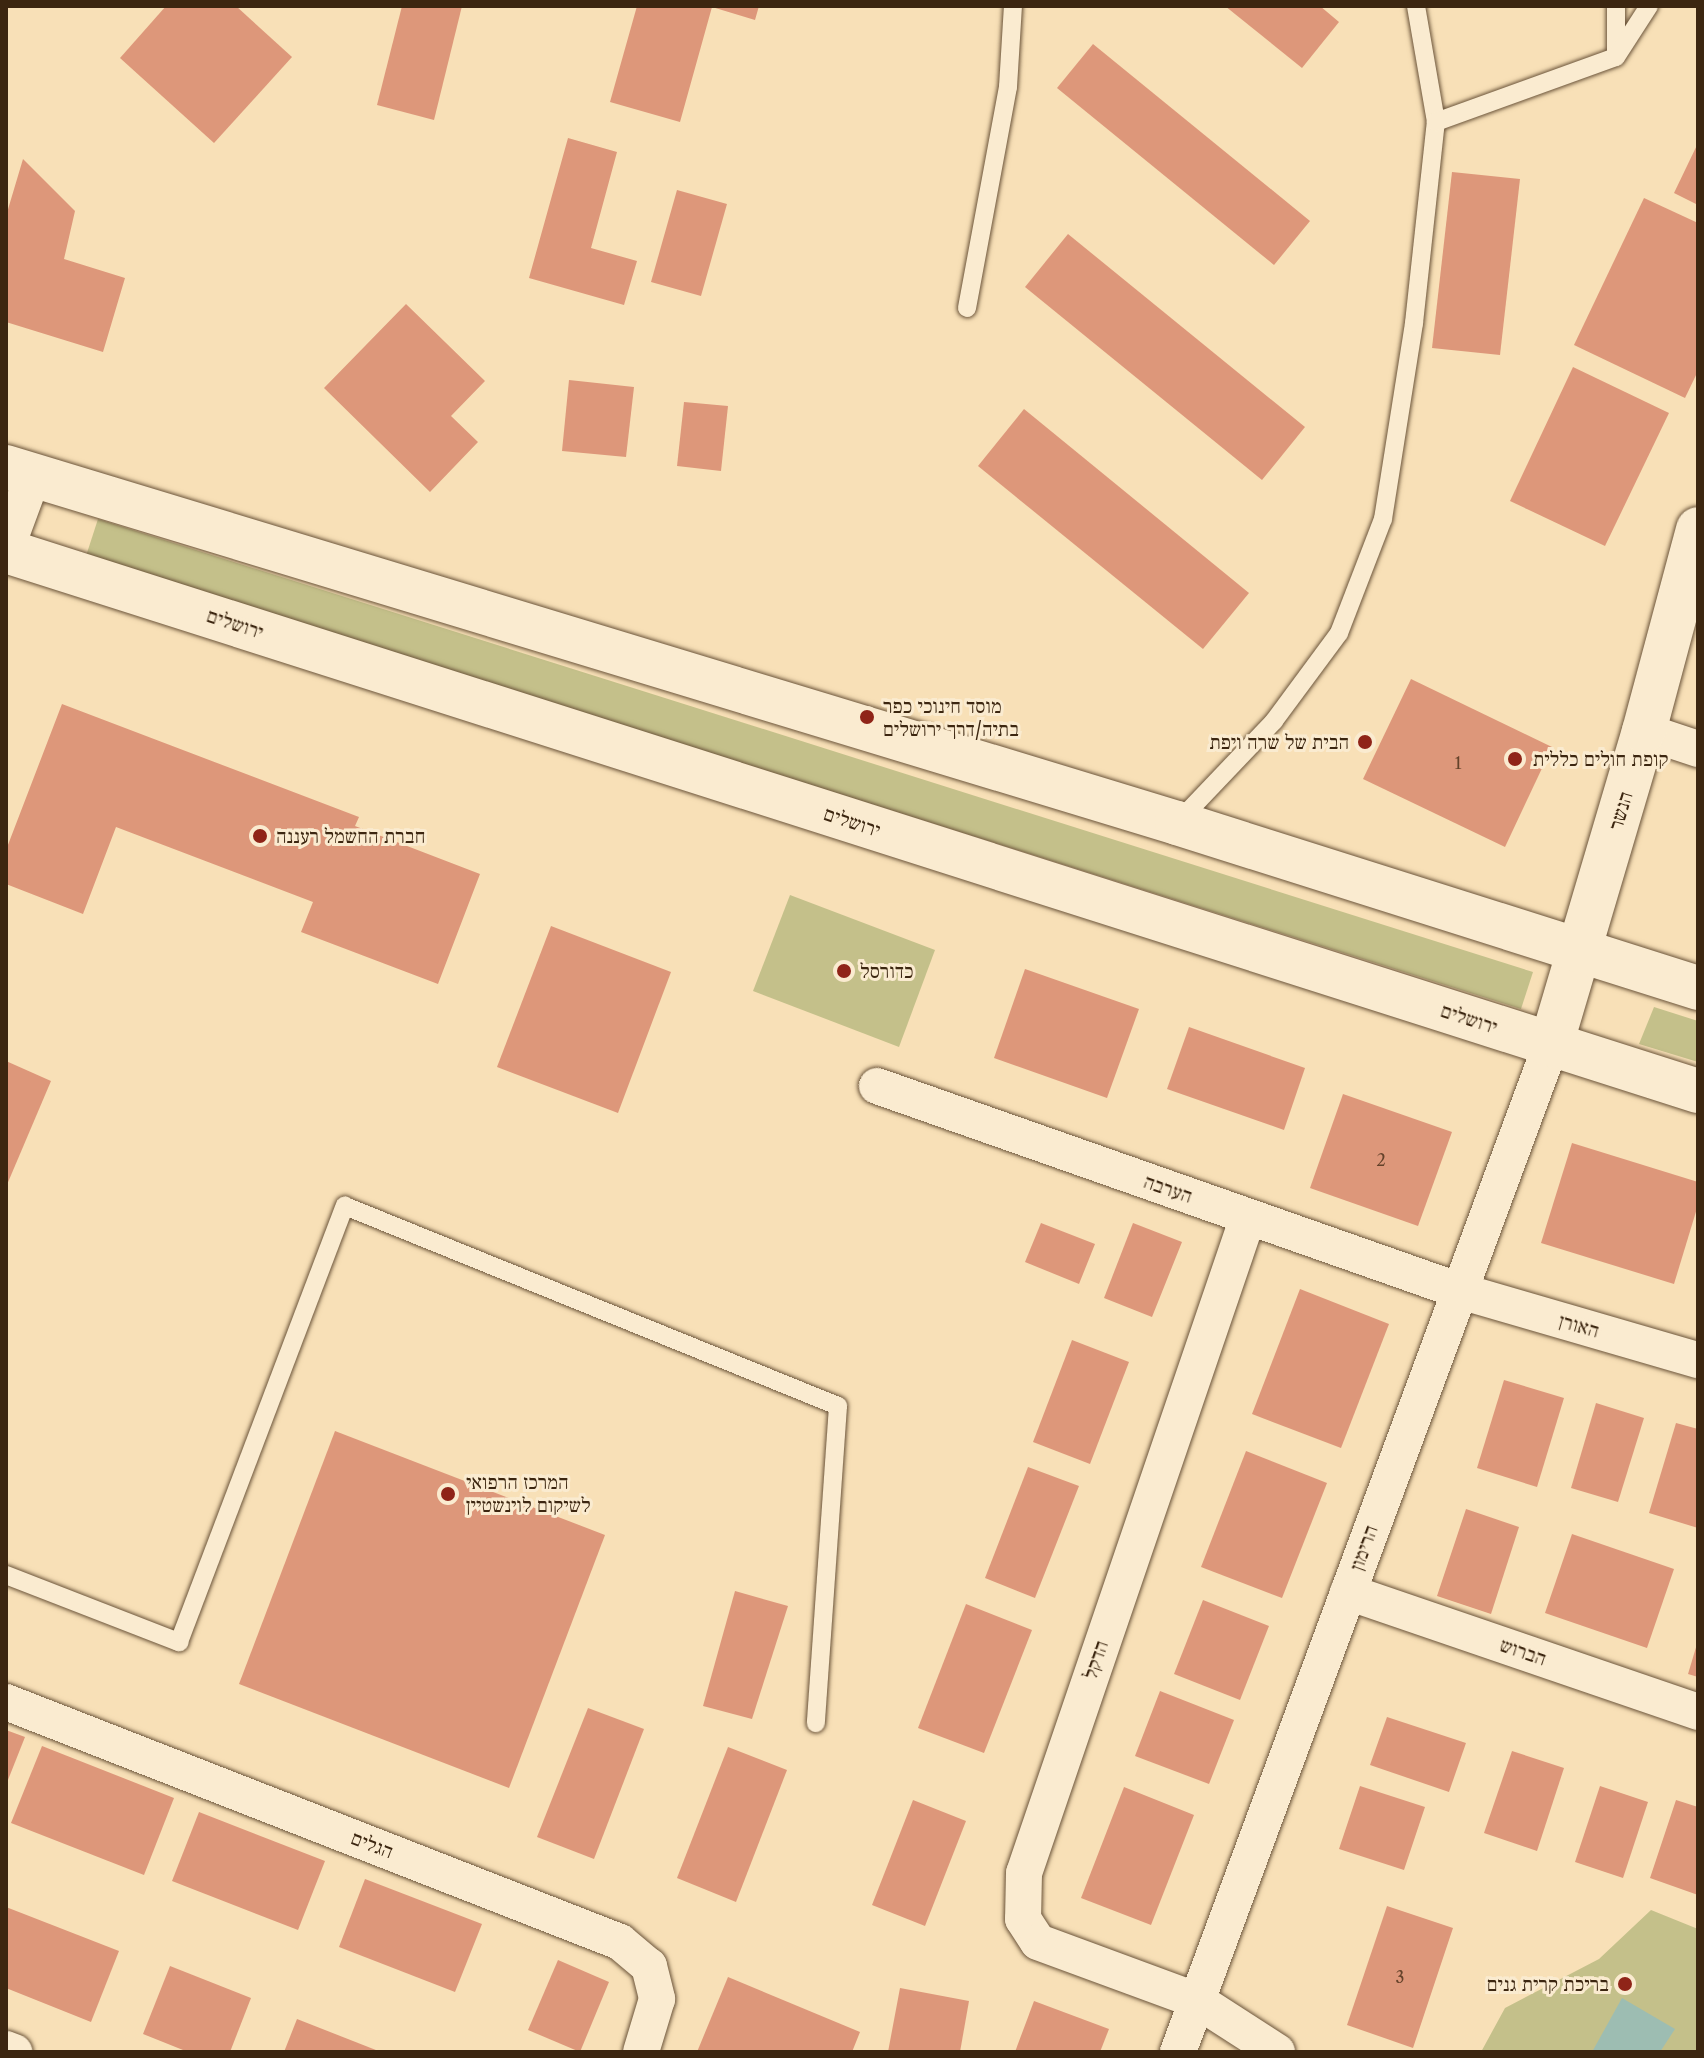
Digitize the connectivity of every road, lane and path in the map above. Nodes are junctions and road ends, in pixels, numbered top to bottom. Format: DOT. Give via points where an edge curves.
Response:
graph roads {
  1 [pos="1013,6"];
  2 [pos="1416,6"];
  3 [pos="1616,6"];
  4 [pos="1649,6"];
  5 [pos="1616,57"];
  6 [pos="1436,122"];
  7 [pos="967,308"];
  8 [pos="20,472"];
  9 [pos="1698,529"];
  10 [pos="6,550"];
  11 [pos="1644,731"];
  12 [pos="1698,749"];
  13 [pos="1177,823"];
  14 [pos="1578,953"];
  15 [pos="1698,988"];
  16 [pos="1551,1045"];
  17 [pos="877,1086"];
  18 [pos="1698,1091"];
  19 [pos="1248,1217"];
  20 [pos="1460,1291"];
  21 [pos="1698,1360"];
  22 [pos="6,1575"];
  23 [pos="1348,1592"];
  24 [pos="6,1702"];
  25 [pos="1698,1712"];
  26 [pos="816,1723"];
  27 [pos="1198,2001"];
  28 [pos="6,2049"];
  29 [pos="14,2052"];
  30 [pos="641,2052"];
  31 [pos="1178,2052"];
  32 [pos="1277,2052"];
  1 -- 7 [label="lane" via="1008,87"];
  2 -- 6 [label="lane"];
  3 -- 5 [label="lane"];
  4 -- 5 [label="lane"];
  5 -- 6 [label="lane"];
  6 -- 13 [label="lane" via="1414,323 1383,519 1339,633 1274,721"];
  8 -- 10 [label="street"];
  8 -- 13 [label="main road"];
  9 -- 11 [label="main road, הנשר"];
  10 -- 16 [label="main road, ירושלים"];
  11 -- 12 [label="street"];
  11 -- 14 [label="main road, הנשר"];
  13 -- 14 [label="main road"];
  14 -- 15 [label="main road"];
  14 -- 16 [label="main road, הנשר"];
  16 -- 18 [label="main road, ירושלים"];
  16 -- 20 [label="street, הרימון"];
  17 -- 19 [label="street, הערבה"];
  19 -- 20 [label="street, הערבה"];
  19 -- 27 [label="street, הדקל" via="1024,1873 1023,1919 1038,1942"];
  20 -- 21 [label="street, האורן"];
  20 -- 23 [label="street, הרימון"];
  22 -- 26 [label="lane" via="179,1642 345,1206 838,1406"];
  23 -- 25 [label="street, הברוש"];
  23 -- 27 [label="street, הרימון"];
  24 -- 30 [label="street, הגלים" via="620,1942 649,1966 657,1999"];
  27 -- 31 [label="street, הרימון"];
  27 -- 32 [label="street, הדקל"];
  28 -- 29 [label="street"];
}
